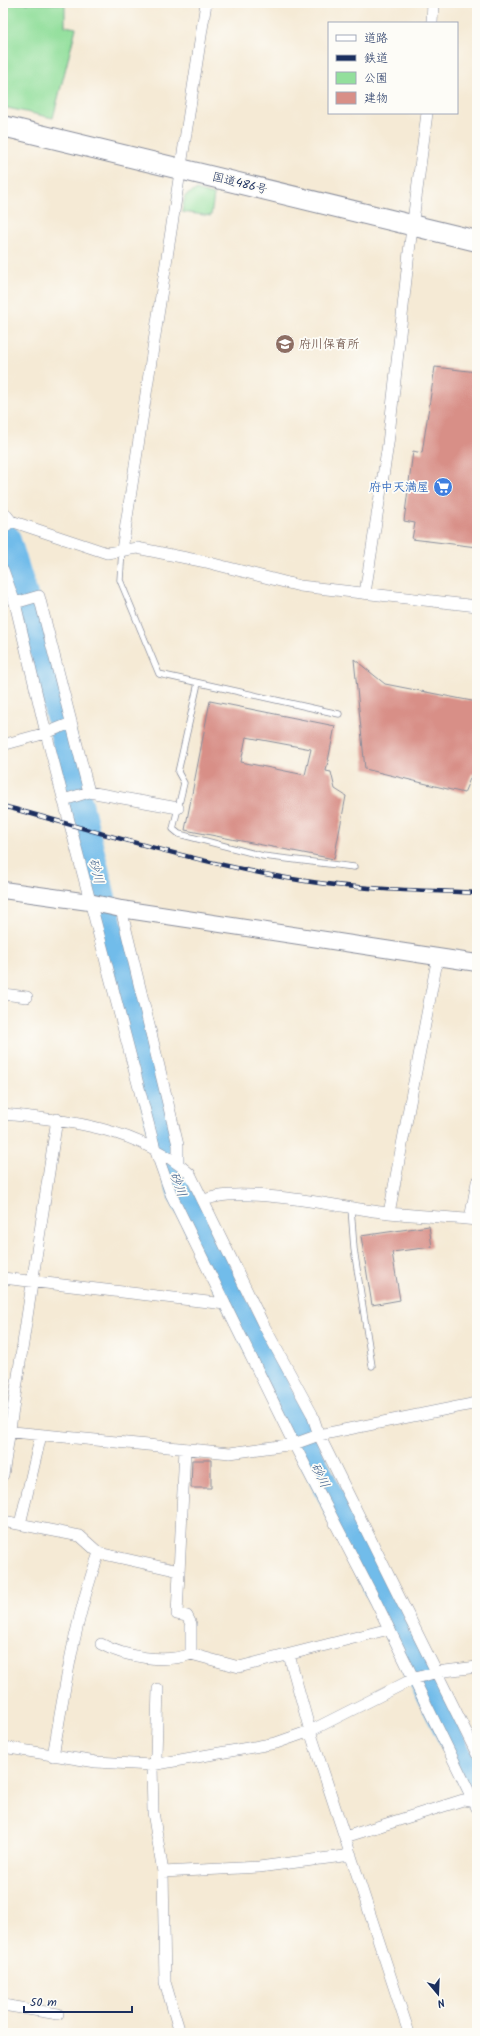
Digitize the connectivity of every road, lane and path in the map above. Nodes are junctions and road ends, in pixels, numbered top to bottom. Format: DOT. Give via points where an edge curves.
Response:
graph roads {
  1 [pos="206,3"];
  2 [pos="434,3"];
  3 [pos="432,22"];
  4 [pos="428,114"];
  5 [pos="3,126"];
  6 [pos="180,168"];
  7 [pos="413,226"];
  8 [pos="477,241"];
  9 [pos="3,511"];
  10 [pos="7,525"];
  11 [pos="122,550"];
  12 [pos="3,570"];
  13 [pos="365,593"];
  14 [pos="15,603"];
  15 [pos="477,606"];
  16 [pos="198,682"];
  17 [pos="338,714"];
  18 [pos="71,723"];
  19 [pos="46,733"];
  20 [pos="3,743"];
  21 [pos="89,792"];
  22 [pos="64,800"];
  23 [pos="178,808"];
  24 [pos="354,867"];
  25 [pos="3,890"];
  26 [pos="89,902"];
  27 [pos="120,909"];
  28 [pos="438,956"];
  29 [pos="477,962"];
  30 [pos="3,994"];
  31 [pos="27,997"];
  32 [pos="3,1114"];
  33 [pos="57,1119"];
  34 [pos="155,1149"];
  35 [pos="178,1164"];
  36 [pos="477,1182"];
  37 [pos="203,1201"];
  38 [pos="351,1208"];
  39 [pos="389,1213"];
  40 [pos="474,1219"];
  41 [pos="3,1278"];
  42 [pos="33,1282"];
  43 [pos="225,1304"];
  44 [pos="372,1366"];
  45 [pos="477,1403"];
  46 [pos="6,1431"];
  47 [pos="41,1435"];
  48 [pos="319,1435"];
  49 [pos="294,1444"];
  50 [pos="185,1449"];
  51 [pos="3,1475"];
  52 [pos="3,1521"];
  53 [pos="20,1524"];
  54 [pos="99,1553"];
  55 [pos="179,1571"];
  56 [pos="389,1629"];
  57 [pos="101,1644"];
  58 [pos="191,1654"];
  59 [pos="289,1655"];
  60 [pos="477,1667"];
  61 [pos="437,1672"];
  62 [pos="413,1679"];
  63 [pos="158,1689"];
  64 [pos="310,1731"];
  65 [pos="3,1746"];
  66 [pos="477,1754"];
  67 [pos="53,1756"];
  68 [pos="152,1765"];
  69 [pos="476,1804"];
  70 [pos="345,1837"];
  71 [pos="351,1854"];
  72 [pos="163,1872"];
  73 [pos="3,2005"];
  74 [pos="58,2014"];
  75 [pos="180,2033"];
  76 [pos="409,2033"];
  1 -- 6 [label="street"];
  2 -- 3 [label="street"];
  4 -- 7 [label="street"];
  5 -- 6 [label="highway, 国道486号"];
  6 -- 7 [label="highway, 国道486号"];
  6 -- 11 [label="street"];
  7 -- 8 [label="highway, 国道486号"];
  7 -- 13 [label="street" via="388,444"];
  9 -- 10 [label="street"];
  10 -- 11 [label="street" via="107,553"];
  11 -- 13 [label="street" via="137,548 206,562 300,586"];
  11 -- 16 [label="lane" via="120,580 159,674"];
  12 -- 14 [label="street"];
  13 -- 15 [label="street"];
  14 -- 18 [label="street" via="39,596"];
  14 -- 19 [label="street"];
  16 -- 17 [label="lane"];
  16 -- 23 [label="lane" via="178,772 184,783"];
  18 -- 19 [label="street"];
  18 -- 21 [label="street"];
  19 -- 20 [label="street"];
  19 -- 22 [label="street"];
  21 -- 22 [label="street"];
  21 -- 23 [label="street"];
  22 -- 26 [label="street"];
  23 -- 24 [label="lane" via="173,828 179,834 263,856"];
  25 -- 26 [label="street"];
  26 -- 27 [label="street"];
  26 -- 34 [label="street"];
  27 -- 28 [label="street"];
  27 -- 35 [label="street" via="178,1146"];
  28 -- 29 [label="street"];
  28 -- 39 [label="street"];
  30 -- 31 [label="street"];
  32 -- 33 [label="street"];
  33 -- 34 [label="street" via="89,1126"];
  33 -- 42 [label="street"];
  34 -- 35 [label="street"];
  34 -- 43 [label="street" via="172,1194"];
  35 -- 37 [label="street" via="190,1174"];
  36 -- 40 [label="street"];
  37 -- 38 [label="street" via="212,1196 259,1195"];
  37 -- 48 [label="street" via="263,1324 312,1414"];
  38 -- 39 [label="street"];
  38 -- 44 [label="lane" via="354,1249"];
  39 -- 40 [label="street"];
  41 -- 42 [label="street"];
  42 -- 43 [label="street"];
  42 -- 46 [label="street"];
  43 -- 49 [label="street"];
  45 -- 48 [label="street"];
  46 -- 47 [label="street"];
  46 -- 51 [label="street"];
  47 -- 50 [label="street"];
  47 -- 53 [label="street"];
  48 -- 49 [label="street"];
  48 -- 61 [label="street"];
  49 -- 50 [label="street" via="230,1453"];
  49 -- 56 [label="street"];
  50 -- 55 [label="street"];
  52 -- 53 [label="street"];
  53 -- 54 [label="street" via="80,1536"];
  54 -- 55 [label="street"];
  54 -- 67 [label="street" via="83,1602 69,1662"];
  55 -- 58 [label="street" via="177,1614 187,1616 191,1624"];
  56 -- 59 [label="street"];
  56 -- 62 [label="street"];
  57 -- 58 [label="street" via="114,1651 149,1657 179,1658"];
  58 -- 59 [label="street" via="239,1667"];
  59 -- 64 [label="street"];
  60 -- 61 [label="street"];
  61 -- 62 [label="street"];
  61 -- 66 [label="street"];
  62 -- 64 [label="street"];
  62 -- 69 [label="street"];
  63 -- 68 [label="street" via="156,1756"];
  64 -- 68 [label="street" via="276,1743"];
  64 -- 70 [label="street"];
  65 -- 67 [label="street"];
  67 -- 68 [label="street" via="96,1762"];
  68 -- 72 [label="street" via="153,1812"];
  69 -- 70 [label="street" via="463,1800"];
  70 -- 71 [label="street"];
  71 -- 72 [label="street" via="259,1867"];
  71 -- 76 [label="street"];
  72 -- 75 [label="street" via="165,1982"];
  73 -- 74 [label="street"];
}
